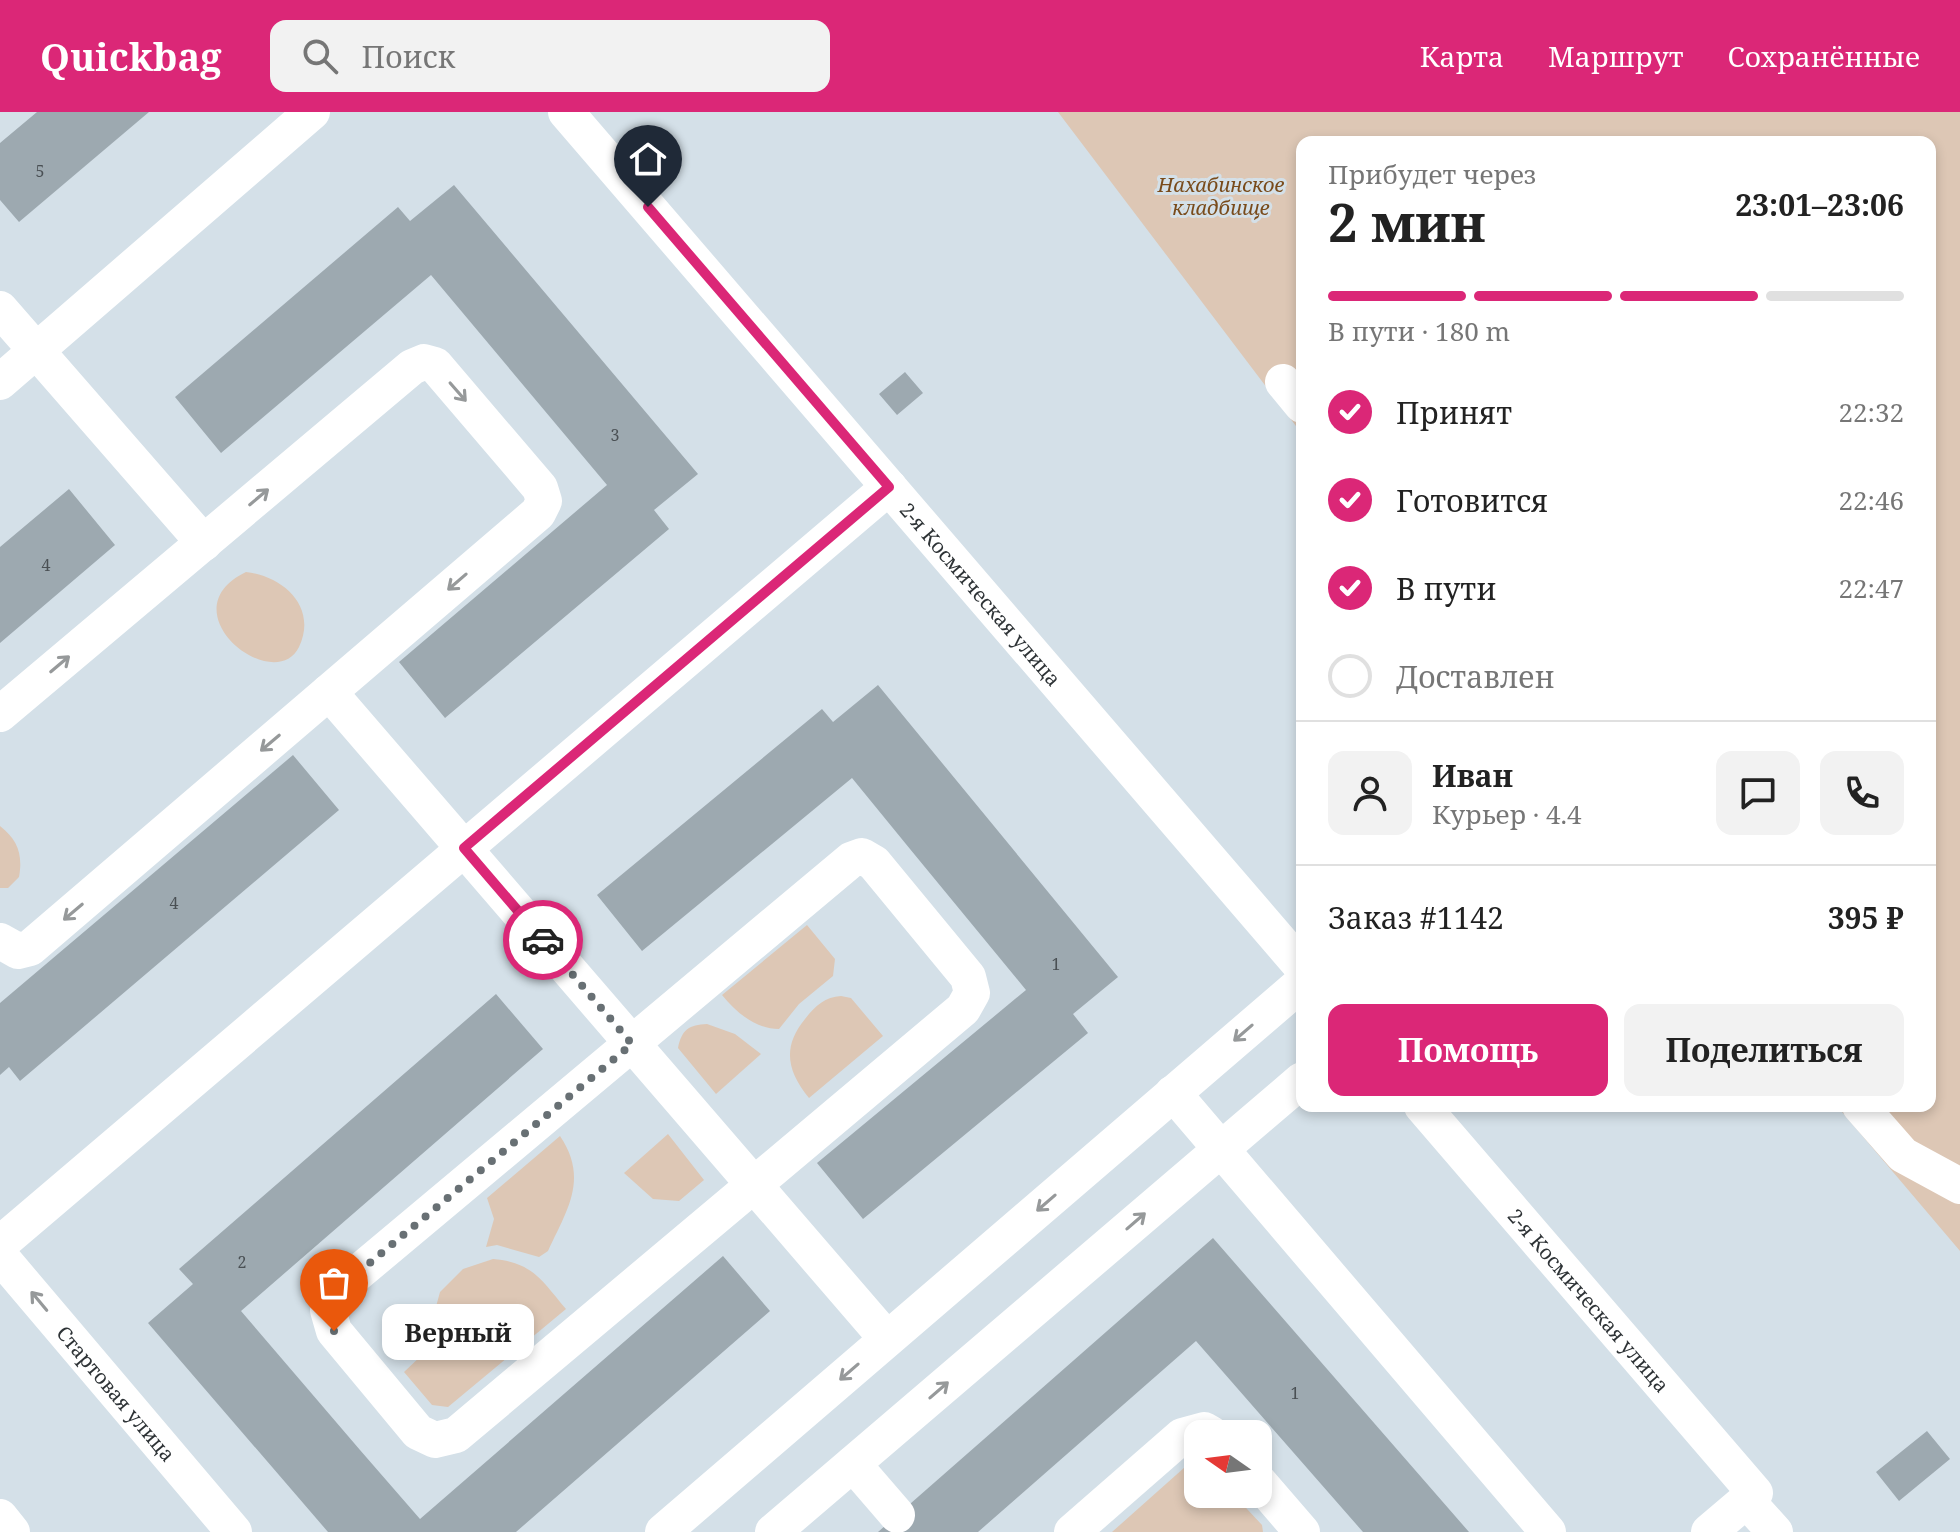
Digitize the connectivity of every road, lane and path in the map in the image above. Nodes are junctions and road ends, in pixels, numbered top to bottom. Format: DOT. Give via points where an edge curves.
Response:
graph roads {
  1 [pos="312,112"];
  2 [pos="566,112"];
  3 [pos="0,309"];
  4 [pos="36,351"];
  5 [pos="0,382"];
  6 [pos="889,487"];
  7 [pos="204,543"];
  8 [pos="329,692"];
  9 [pos="0,714"];
  10 [pos="464,848"];
  11 [pos="0,941"];
  12 [pos="1296,960"];
  13 [pos="1296,988"];
  14 [pos="632,1044"];
  15 [pos="1296,1085"];
  16 [pos="1173,1093"];
  17 [pos="1427,1112"];
  18 [pos="1865,1112"];
  19 [pos="1221,1149"];
  20 [pos="754,1185"];
  21 [pos="1960,1186"];
  22 [pos="0,1244"];
  23 [pos="0,1256"];
  24 [pos="887,1339"];
  25 [pos="1184,1435"];
  26 [pos="853,1464"];
  27 [pos="1272,1497"];
  28 [pos="1750,1497"];
  29 [pos="897,1515"];
  30 [pos="0,1517"];
  31 [pos="12,1532"];
  32 [pos="234,1532"];
  33 [pos="663,1532"];
  34 [pos="773,1532"];
  35 [pos="1072,1532"];
  36 [pos="1302,1532"];
  37 [pos="1548,1532"];
  38 [pos="1709,1532"];
  39 [pos="1775,1532"];
  1 -- 4 [label="street"];
  2 -- 6 [label="street, 2-я Космическая улица"];
  3 -- 4 [label="street"];
  4 -- 5 [label="street"];
  4 -- 7 [label="street"];
  6 -- 10 [label="street"];
  6 -- 12 [label="street, 2-я Космическая улица"];
  7 -- 8 [label="street, one-way" via="424,362 435,365 540,488 544,501 538,513"];
  9 -- 7 [label="street, one-way"];
  8 -- 10 [label="street"];
  8 -- 11 [label="street, one-way" via="30,948 18,951"];
  10 -- 14 [label="street"];
  10 -- 22 [label="street"];
  13 -- 16 [label="street, one-way"];
  14 -- 20 [label="street"];
  14 -- 20 [label="street" via="851,860 862,856 874,863 968,977 972,993 963,1009"];
  14 -- 20 [label="street" via="341,1287 328,1310 334,1331 418,1432 435,1440 456,1435"];
  15 -- 19 [label="street"];
  16 -- 19 [label="street"];
  16 -- 24 [label="street, one-way"];
  17 -- 28 [label="street, 2-я Космическая улица"];
  18 -- 21 [label="street" via="1903,1155"];
  26 -- 19 [label="street, one-way"];
  19 -- 37 [label="street"];
  20 -- 24 [label="street"];
  32 -- 23 [label="street, Стартовая улица, one-way"];
  24 -- 33 [label="street, one-way"];
  25 -- 35 [label="street"];
  26 -- 29 [label="street"];
  26 -- 34 [label="street"];
  27 -- 36 [label="street"];
  28 -- 38 [label="street"];
  28 -- 39 [label="street, 2-я Космическая улица"];
  30 -- 31 [label="street"];
}
